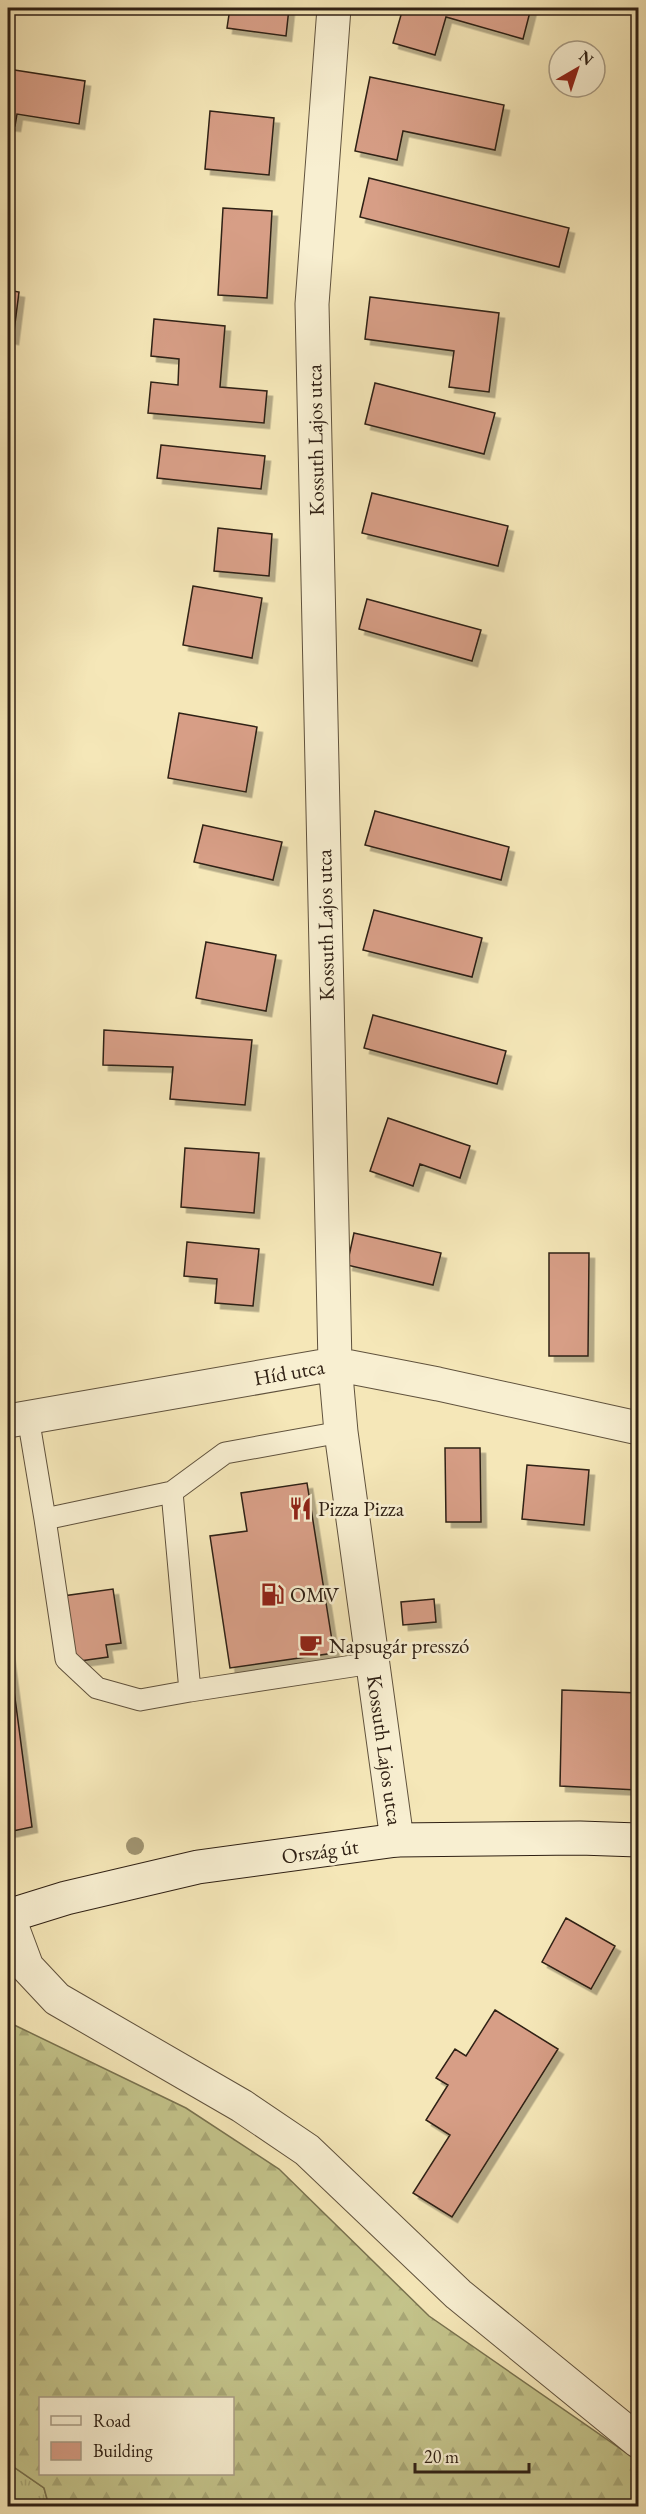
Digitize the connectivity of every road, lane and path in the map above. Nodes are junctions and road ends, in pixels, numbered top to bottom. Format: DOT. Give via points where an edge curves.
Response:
graph roads {
  1 [pos="334,8"];
  2 [pos="335,1364"];
  3 [pos="18,1419"];
  4 [pos="639,1428"];
  5 [pos="340,1432"];
  6 [pos="172,1492"];
  7 [pos="45,1519"];
  8 [pos="372,1663"];
  9 [pos="190,1691"];
  10 [pos="397,1840"];
  11 [pos="639,1840"];
  12 [pos="8,1916"];
  13 [pos="639,2441"];
  1 -- 2 [label="street, Kossuth Lajos utca" via="312,304"];
  2 -- 3 [label="street, Híd utca"];
  2 -- 4 [label="street, Híd utca"];
  2 -- 5 [label="street, Kossuth Lajos utca"];
  3 -- 7 [label="lane"];
  5 -- 6 [label="lane" via="225,1453"];
  5 -- 8 [label="street, Kossuth Lajos utca"];
  6 -- 7 [label="lane"];
  6 -- 9 [label="lane"];
  7 -- 9 [label="lane" via="66,1659 97,1688 140,1700"];
  8 -- 9 [label="lane"];
  8 -- 10 [label="street, Kossuth Lajos utca"];
  10 -- 11 [label="street, Ország út"];
  10 -- 12 [label="street, Ország út" via="198,1868 66,1898"];
  12 -- 13 [label="street" via="27,1967 57,1999 242,2106 307,2150 458,2294"];
}
